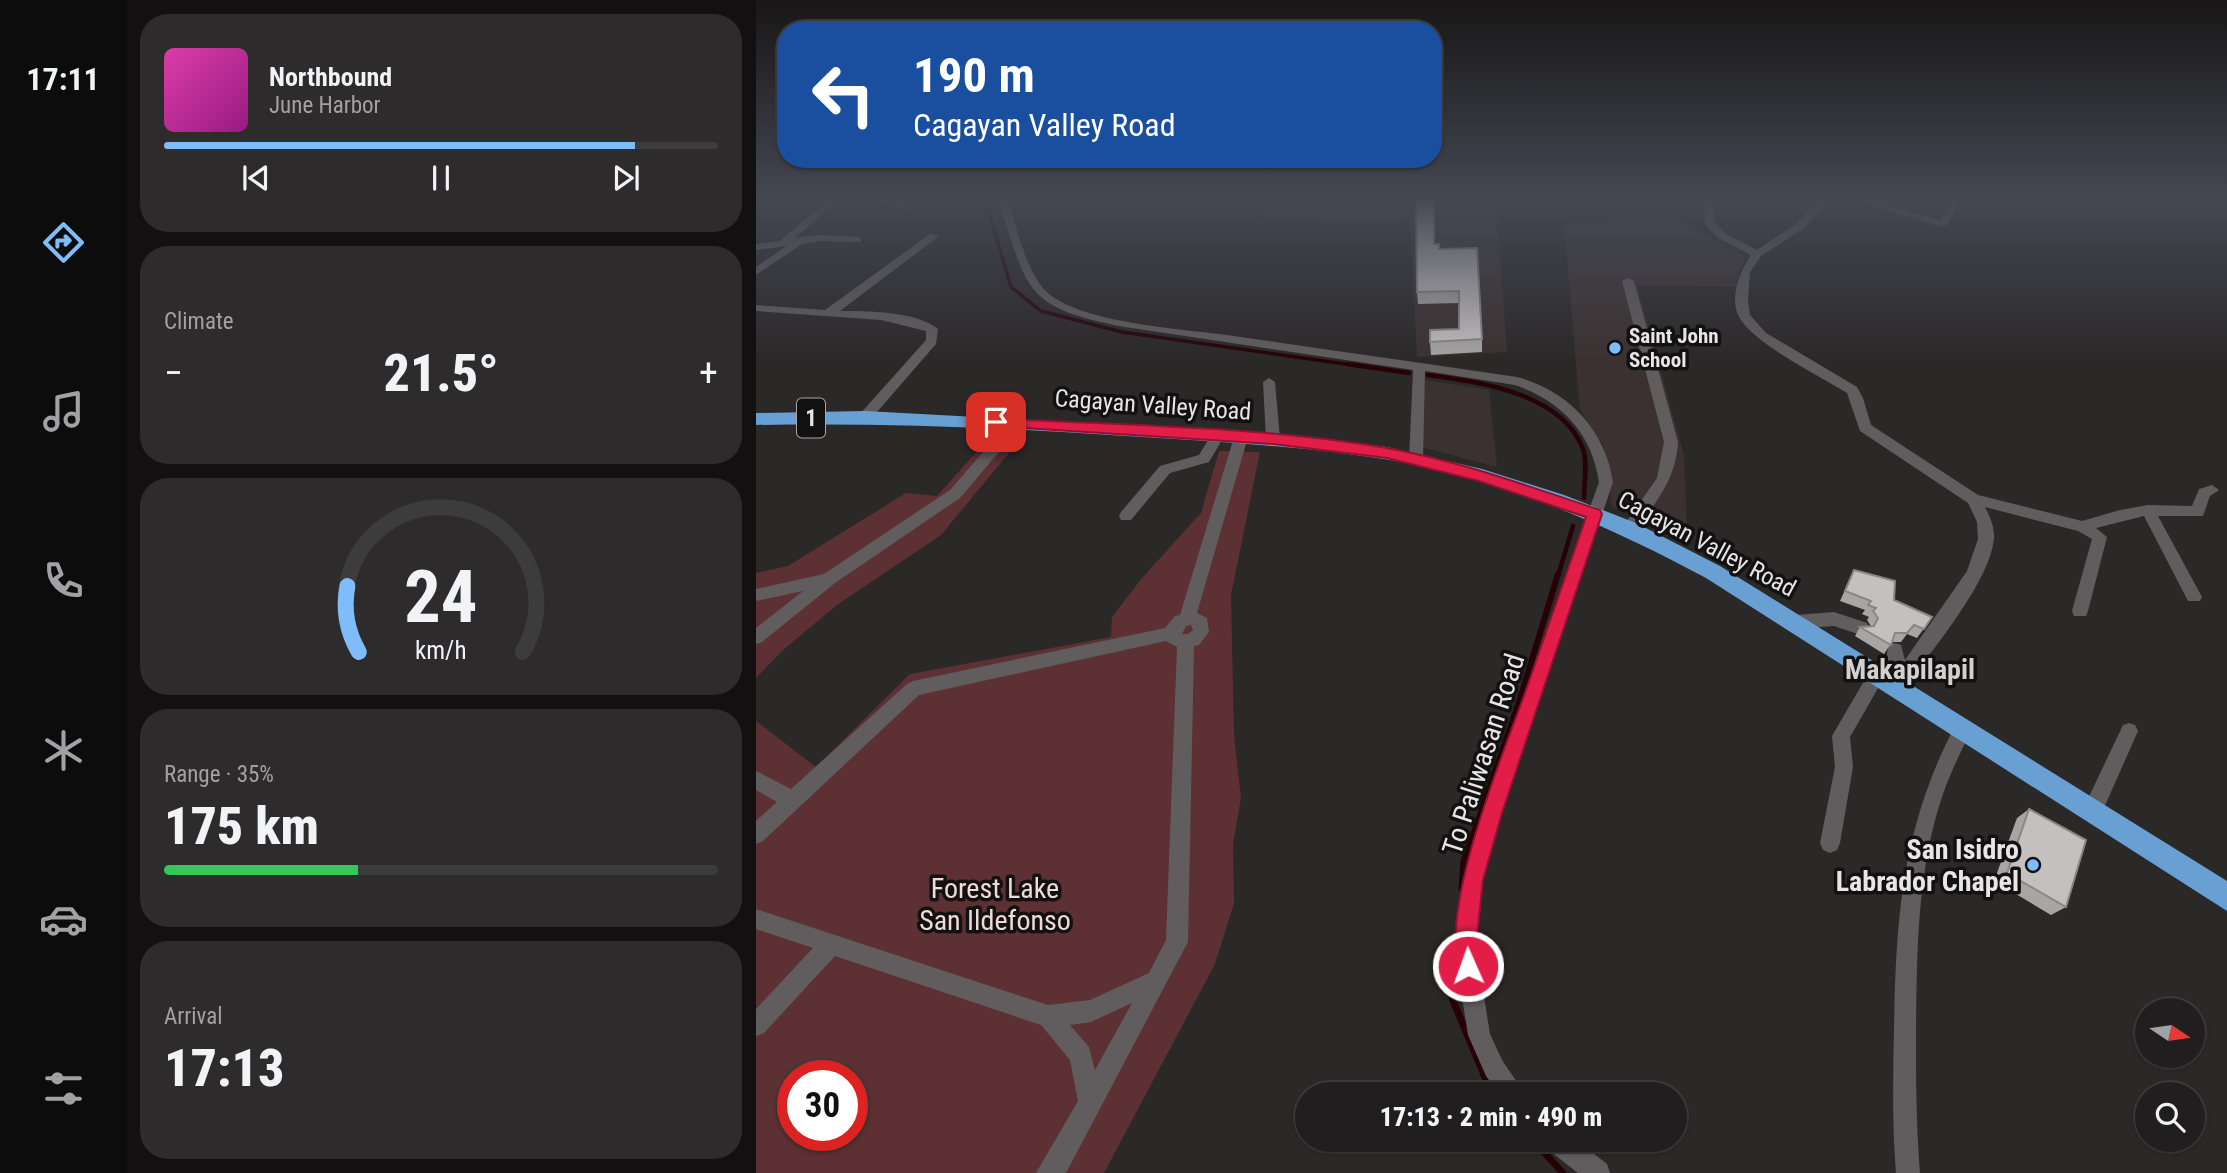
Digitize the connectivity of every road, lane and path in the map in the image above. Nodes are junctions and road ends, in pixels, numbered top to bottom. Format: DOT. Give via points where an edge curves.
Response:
graph roads {
  1 [pos="785,253"];
  2 [pos="911,253"];
  3 [pos="1023,253"];
  4 [pos="1757,254"];
  5 [pos="756,272"];
  6 [pos="1628,282"];
  7 [pos="756,309"];
  8 [pos="828,314"];
  9 [pos="1419,366"];
  10 [pos="1269,382"];
  11 [pos="866,417"];
  12 [pos="756,419"];
  13 [pos="1016,423"];
  14 [pos="1217,435"];
  15 [pos="1241,437"];
  16 [pos="1273,439"];
  17 [pos="1416,460"];
  18 [pos="2211,490"];
  19 [pos="1973,499"];
  20 [pos="2148,510"];
  21 [pos="1595,514"];
  22 [pos="1126,516"];
  23 [pos="2082,527"];
  24 [pos="1629,528"];
  25 [pos="829,579"];
  26 [pos="756,595"];
  27 [pos="2194,597"];
  28 [pos="2080,611"];
  29 [pos="1796,622"];
  30 [pos="1861,628"];
  31 [pos="1180,637"];
  32 [pos="756,638"];
  33 [pos="1895,650"];
  34 [pos="1887,680"];
  35 [pos="1962,730"];
  36 [pos="2129,731"];
  37 [pos="756,780"];
  38 [pos="793,800"];
  39 [pos="2092,812"];
  40 [pos="756,834"];
  41 [pos="1830,843"];
  42 [pos="2227,897"];
  43 [pos="756,919"];
  44 [pos="830,946"];
  45 [pos="1157,980"];
  46 [pos="1048,1016"];
  47 [pos="756,1025"];
  48 [pos="1504,1082"];
  49 [pos="1090,1103"];
  50 [pos="1571,1152"];
  51 [pos="1048,1173"];
  52 [pos="1598,1173"];
  53 [pos="1908,1173"];
  1 -- 5 [label="street"];
  2 -- 8 [label="street"];
  3 -- 9 [label="street, To Paliwasan Road" via="1037,290 1053,301 1107,321"];
  4 -- 19 [label="street" via="1745,272 1742,301 1744,316 1752,327 1852,390 1865,428"];
  6 -- 24 [label="street" via="1671,442 1665,480"];
  7 -- 8 [label="street"];
  8 -- 11 [label="street" via="865,313 911,320 932,329 932,341"];
  9 -- 17 [label="street"];
  9 -- 21 [label="street, To Paliwasan Road" via="1517,381 1556,399 1588,431 1605,468 1606,482"];
  10 -- 16 [label="street"];
  11 -- 12 [label="highway, Cagayan Valley Road / 1"];
  11 -- 13 [label="highway, Cagayan Valley Road / 1"];
  13 -- 14 [label="highway, Cagayan Valley Road / 1"];
  13 -- 25 [label="street" via="955,494"];
  14 -- 15 [label="highway, Cagayan Valley Road / 1"];
  14 -- 22 [label="street" via="1204,459 1166,470"];
  15 -- 16 [label="highway, Cagayan Valley Road / 1"];
  15 -- 31 [label="street" via="1187,619 1201,623 1201,632 1194,640"];
  16 -- 17 [label="highway, Cagayan Valley Road / 1"];
  17 -- 21 [label="highway, Cagayan Valley Road / 1" via="1482,476"];
  18 -- 20 [label="street" via="2204,493 2199,512"];
  19 -- 23 [label="street"];
  19 -- 34 [label="street" via="1982,513 1986,542 1974,570 1948,613"];
  20 -- 23 [label="street"];
  20 -- 27 [label="street"];
  21 -- 24 [label="highway, Cagayan Valley Road / 1"];
  21 -- 48 [label="street, To Paliwasan Road" via="1473,880 1465,946 1479,1035"];
  23 -- 28 [label="street" via="2100,537"];
  24 -- 29 [label="highway, Cagayan Valley Road / 1"];
  25 -- 26 [label="street"];
  25 -- 32 [label="street"];
  29 -- 30 [label="street" via="1834,619"];
  29 -- 34 [label="highway, Cagayan Valley Road / 1"];
  31 -- 38 [label="street" via="913,689"];
  31 -- 45 [label="street" via="1177,942"];
  33 -- 34 [label="street" via="1897,662"];
  34 -- 35 [label="highway, Cagayan Valley Road / 1"];
  34 -- 41 [label="street" via="1841,736 1844,767"];
  35 -- 39 [label="highway, Cagayan Valley Road / 1"];
  35 -- 53 [label="street" via="1945,758 1926,816 1911,908 1903,1115"];
  36 -- 39 [label="street"];
  37 -- 38 [label="street"];
  38 -- 40 [label="street"];
  39 -- 42 [label="highway, Cagayan Valley Road / 1"];
  43 -- 44 [label="street"];
  44 -- 46 [label="street"];
  44 -- 47 [label="street"];
  45 -- 46 [label="street" via="1091,1011"];
  45 -- 49 [label="street"];
  46 -- 49 [label="street" via="1081,1055"];
  49 -- 51 [label="street"];
  50 -- 52 [label="street"];
}
